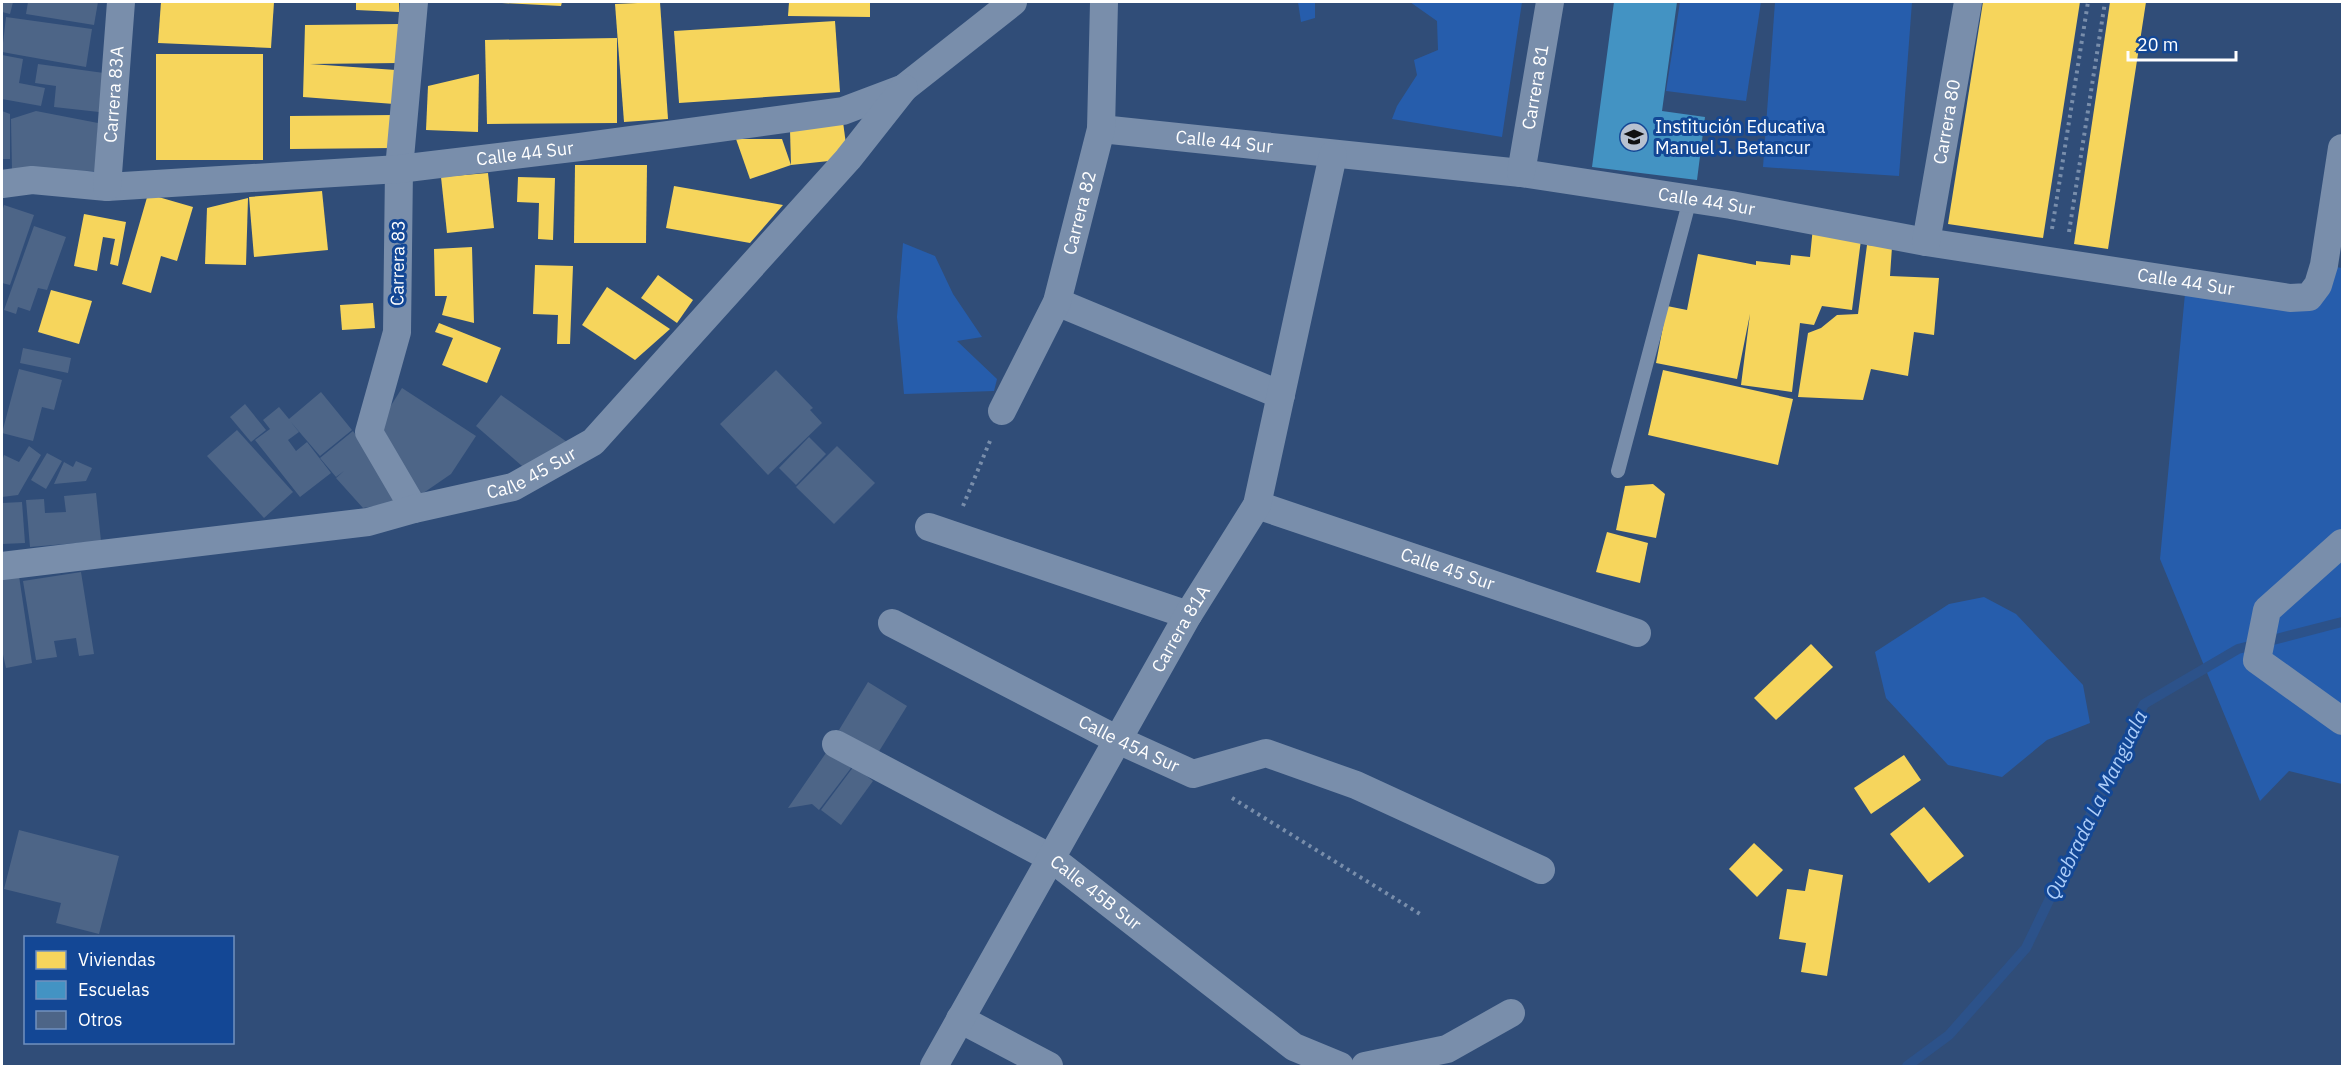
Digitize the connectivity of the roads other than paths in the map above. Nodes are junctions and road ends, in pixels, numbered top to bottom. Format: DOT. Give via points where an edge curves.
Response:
graph roads {
  1 [pos="121,2"];
  2 [pos="414,2"];
  3 [pos="1013,2"];
  4 [pos="1104,2"];
  5 [pos="1550,2"];
  6 [pos="1968,2"];
  7 [pos="904,88"];
  8 [pos="1101,129"];
  9 [pos="2343,148"];
  10 [pos="1333,155"];
  11 [pos="399,169"];
  12 [pos="1521,173"];
  13 [pos="2,184"];
  14 [pos="107,188"];
  15 [pos="1690,199"];
  16 [pos="1926,242"];
  17 [pos="1057,302"];
  18 [pos="1281,395"];
  19 [pos="1002,411"];
  20 [pos="1618,471"];
  21 [pos="1257,505"];
  22 [pos="414,509"];
  23 [pos="940,531"];
  24 [pos="2343,543"];
  25 [pos="2,566"];
  26 [pos="1188,615"];
  27 [pos="892,623"];
  28 [pos="1637,633"];
  29 [pos="2343,721"];
  30 [pos="1118,740"];
  31 [pos="836,744"];
  32 [pos="1051,858"];
  33 [pos="1541,870"];
  34 [pos="1511,1013"];
  35 [pos="960,1019"];
  36 [pos="933,1066"];
  37 [pos="1049,1066"];
  38 [pos="1340,1066"];
  39 [pos="1365,1066"];
  1 -- 14 [label="street, Carrera 83A"];
  2 -- 11 [label="street, Carrera 83"];
  3 -- 7 [label="street, Calle 44 Sur"];
  4 -- 8 [label="street, Carrera 82"];
  5 -- 12 [label="street, Carrera 81"];
  6 -- 16 [label="street, Carrera 80"];
  7 -- 11 [label="street, Calle 44 Sur" via="843,111"];
  7 -- 22 [label="street, Calle 45 Sur" via="849,159 593,442 513,487"];
  8 -- 10 [label="street, Calle 44 Sur"];
  8 -- 17 [label="street, Carrera 82"];
  9 -- 16 [label="street, Calle 44 Sur" via="2324,265 2318,285 2309,297 2290,298"];
  10 -- 12 [label="street, Calle 44 Sur"];
  10 -- 18 [label="street, Carrera 81A"];
  11 -- 14 [label="street, Calle 44 Sur"];
  11 -- 22 [label="street, Carrera 83" via="397,332 369,432"];
  12 -- 15 [label="street, Calle 44 Sur"];
  13 -- 14 [label="street, Calle 44 Sur" via="32,180"];
  15 -- 16 [label="street, Calle 44 Sur"];
  15 -- 20 [label="lane"];
  17 -- 18 [label="street"];
  17 -- 19 [label="street, Carrera 82"];
  18 -- 21 [label="street, Carrera 81A"];
  21 -- 26 [label="street, Carrera 81A"];
  21 -- 28 [label="street, Calle 45 Sur"];
  22 -- 25 [label="street, Calle 45 Sur" via="368,522"];
  23 -- 26 [label="street"];
  24 -- 29 [label="street" via="2267,610 2257,660"];
  26 -- 30 [label="street, Carrera 81A"];
  27 -- 30 [label="street, Calle 45A Sur"];
  30 -- 32 [label="street, Carrera 81A"];
  30 -- 33 [label="street, Calle 45A Sur" via="1193,774 1266,753 1356,785"];
  31 -- 32 [label="street, Calle 45B Sur"];
  32 -- 35 [label="street, Carrera 81A"];
  32 -- 38 [label="street, Calle 45B Sur" via="1294,1047"];
  34 -- 39 [label="street" via="1447,1049"];
  35 -- 36 [label="street, Carrera 81A"];
  35 -- 37 [label="street"];
}
